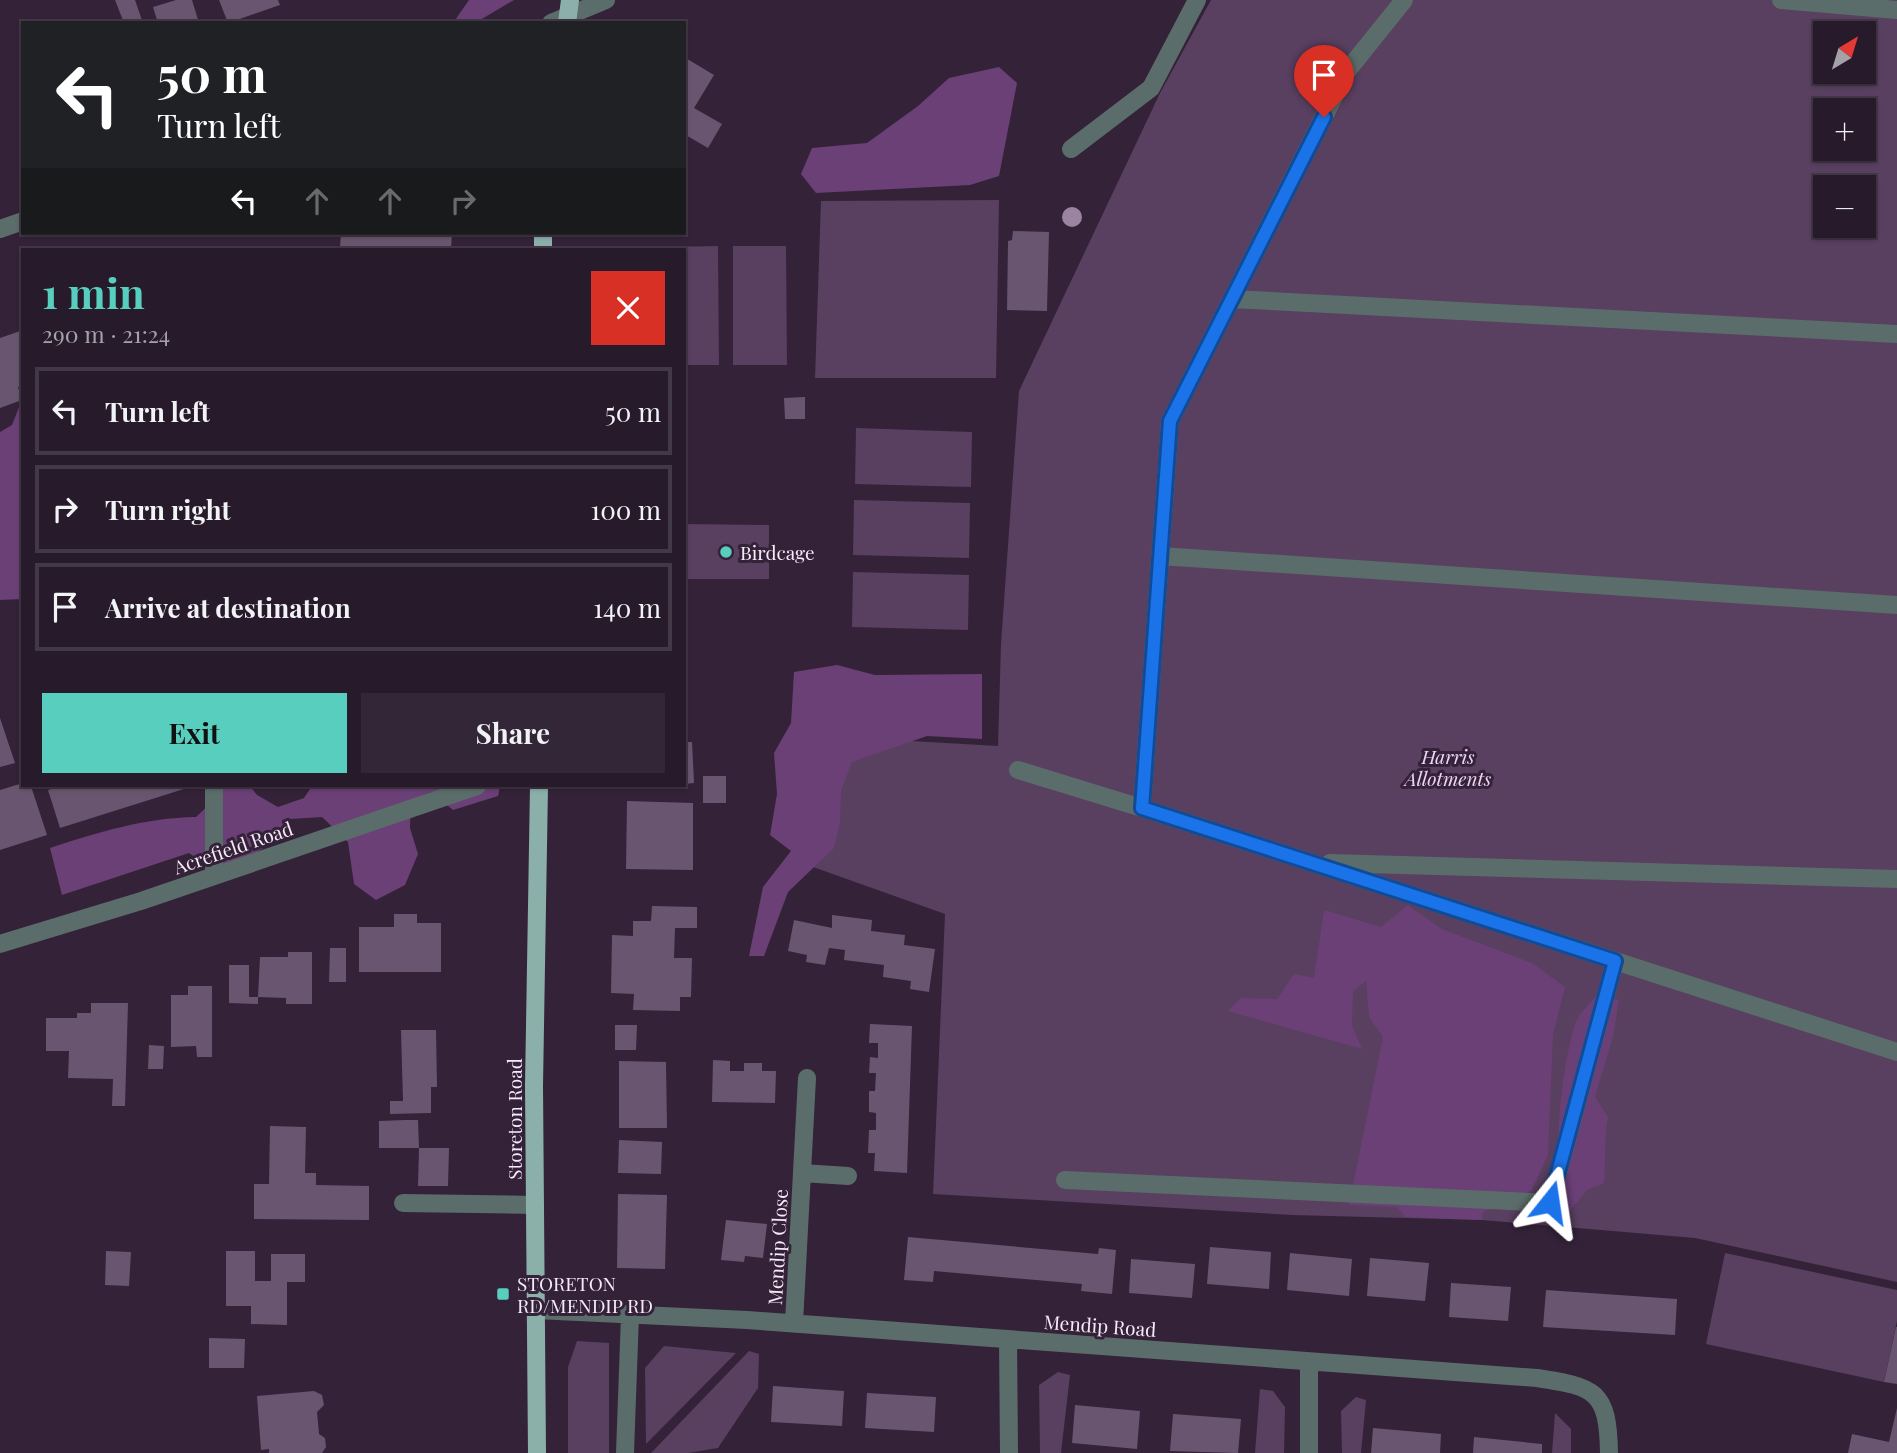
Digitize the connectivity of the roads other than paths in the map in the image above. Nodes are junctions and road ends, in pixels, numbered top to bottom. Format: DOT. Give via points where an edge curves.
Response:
graph roads {
  1 [pos="606,0"];
  2 [pos="1197,0"];
  3 [pos="1404,0"];
  4 [pos="1781,0"];
  5 [pos="1897,10"];
  6 [pos="564,15"];
  7 [pos="1071,149"];
  8 [pos="21,222"];
  9 [pos="0,229"];
  10 [pos="1232,299"];
  11 [pos="1897,334"];
  12 [pos="1160,556"];
  13 [pos="1897,605"];
  14 [pos="1017,770"];
  15 [pos="214,787"];
  16 [pos="474,787"];
  17 [pos="539,787"];
  18 [pos="1142,808"];
  19 [pos="1311,863"];
  20 [pos="214,876"];
  21 [pos="1897,879"];
  22 [pos="0,944"];
  23 [pos="1615,961"];
  24 [pos="1897,1052"];
  25 [pos="807,1078"];
  26 [pos="802,1173"];
  27 [pos="848,1176"];
  28 [pos="1065,1180"];
  29 [pos="403,1203"];
  30 [pos="535,1205"];
  31 [pos="536,1310"];
  32 [pos="630,1315"];
  33 [pos="794,1323"];
  34 [pos="1009,1339"];
  35 [pos="1310,1362"];
  36 [pos="537,1453"];
  37 [pos="625,1453"];
  38 [pos="1009,1453"];
  39 [pos="1310,1453"];
  40 [pos="1609,1453"];
  1 -- 6 [label="street"];
  2 -- 7 [label="street" via="1151,88"];
  3 -- 10 [label="street" via="1347,71"];
  4 -- 5 [label="street"];
  8 -- 9 [label="street"];
  10 -- 11 [label="street"];
  10 -- 12 [label="street" via="1170,421"];
  12 -- 13 [label="street"];
  12 -- 18 [label="street"];
  14 -- 18 [label="street"];
  15 -- 20 [label="street"];
  16 -- 20 [label="street, Acrefield Road"];
  17 -- 30 [label="main road, Storeton Road"];
  18 -- 19 [label="street"];
  19 -- 21 [label="street"];
  19 -- 23 [label="street"];
  20 -- 22 [label="street, Acrefield Road"];
  23 -- 24 [label="street"];
  23 -- 28 [label="street" via="1550,1202"];
  25 -- 26 [label="street, Mendip Close"];
  26 -- 27 [label="street, Mendip Close"];
  26 -- 33 [label="street, Mendip Close"];
  29 -- 30 [label="street"];
  30 -- 31 [label="main road, Storeton Road"];
  31 -- 32 [label="street, Mendip Road"];
  31 -- 36 [label="main road, Storeton Road"];
  32 -- 33 [label="street, Mendip Road"];
  32 -- 37 [label="street"];
  33 -- 34 [label="street, Mendip Road"];
  34 -- 35 [label="street, Mendip Road"];
  34 -- 38 [label="street"];
  35 -- 39 [label="street"];
  35 -- 40 [label="street, Mendip Road" via="1537,1378 1586,1388 1601,1401"];
}
